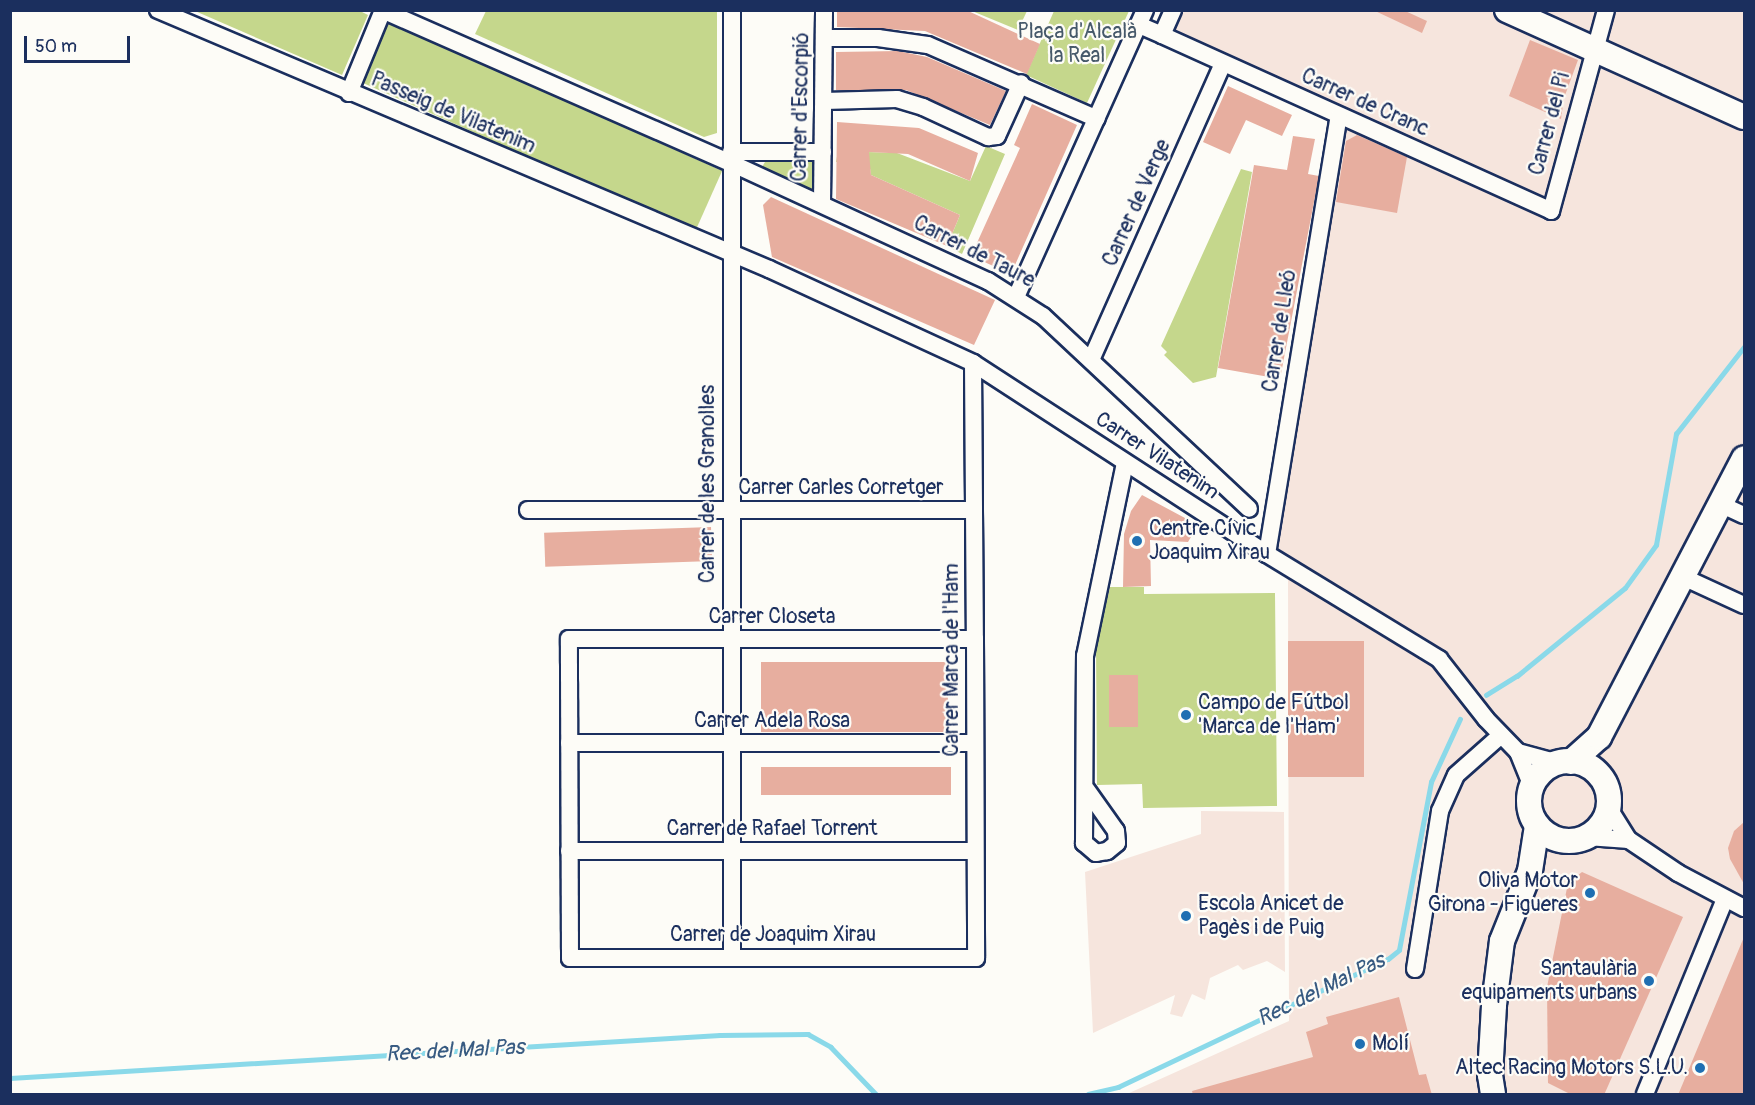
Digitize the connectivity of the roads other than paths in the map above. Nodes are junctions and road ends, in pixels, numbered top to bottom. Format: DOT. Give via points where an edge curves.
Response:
graph roads {
  1 [pos="158,10"];
  2 [pos="732,10"];
  3 [pos="824,10"];
  4 [pos="1173,10"];
  5 [pos="1507,10"];
  6 [pos="1606,10"];
  7 [pos="383,11"];
  8 [pos="1142,18"];
  9 [pos="1162,35"];
  10 [pos="825,38"];
  11 [pos="1593,49"];
  12 [pos="1223,64"];
  13 [pos="1021,83"];
  14 [pos="348,93"];
  15 [pos="824,101"];
  16 [pos="1339,116"];
  17 [pos="1744,117"];
  18 [pos="1097,118"];
  19 [pos="823,152"];
  20 [pos="731,157"];
  21 [pos="822,204"];
  22 [pos="1551,211"];
  23 [pos="732,256"];
  24 [pos="1016,297"];
  25 [pos="1091,360"];
  26 [pos="973,363"];
  27 [pos="1744,459"];
  28 [pos="1125,463"];
  29 [pos="1720,504"];
  30 [pos="1249,509"];
  31 [pos="528,510"];
  32 [pos="730,510"];
  33 [pos="974,510"];
  34 [pos="1272,511"];
  35 [pos="1744,515"];
  36 [pos="1236,534"];
  37 [pos="1267,554"];
  38 [pos="1683,577"];
  39 [pos="1744,605"];
  40 [pos="731,639"];
  41 [pos="975,639"];
  42 [pos="1501,735"];
  43 [pos="1599,737"];
  44 [pos="569,743"];
  45 [pos="731,743"];
  46 [pos="975,743"];
  47 [pos="1518,752"];
  48 [pos="1565,762"];
  49 [pos="1599,776"];
  50 [pos="1532,787"];
  51 [pos="1087,790"];
  52 [pos="1608,807"];
  53 [pos="1537,825"];
  54 [pos="1576,839"];
  55 [pos="1629,840"];
  56 [pos="975,851"];
  57 [pos="569,852"];
  58 [pos="732,852"];
  59 [pos="1530,871"];
  60 [pos="1725,899"];
  61 [pos="1744,908"];
  62 [pos="732,958"];
  63 [pos="976,958"];
  64 [pos="1415,969"];
  65 [pos="1493,1095"];
  66 [pos="1645,1095"];
  1 -- 14 [label="street, Passeig de Vilatenim"];
  2 -- 20 [label="street, Carrer de les Granolles"];
  3 -- 10 [label="street, Carrer d'Escorpió"];
  4 -- 9 [label="street"];
  5 -- 11 [label="main road"];
  6 -- 11 [label="street, Carrer del Pi"];
  7 -- 14 [label="street"];
  7 -- 20 [label="street"];
  8 -- 9 [label="street"];
  8 -- 18 [label="street"];
  9 -- 12 [label="street, Carrer de Cranc"];
  10 -- 13 [label="street" via="878,38 928,45"];
  10 -- 15 [label="street, Carrer d'Escorpió"];
  11 -- 17 [label="main road"];
  11 -- 22 [label="street, Carrer del Pi"];
  12 -- 16 [label="street, Carrer de Cranc"];
  12 -- 25 [label="street, Carrer de Verge"];
  13 -- 15 [label="street" via="997,136 988,137 923,106 897,99"];
  13 -- 18 [label="street"];
  14 -- 23 [label="street, Passeig de Vilatenim"];
  15 -- 19 [label="street, Carrer d'Escorpió"];
  16 -- 22 [label="street, Carrer de Cranc"];
  16 -- 34 [label="street, Carrer de Lleó"];
  18 -- 24 [label="street"];
  19 -- 20 [label="street"];
  19 -- 21 [label="street, Carrer d'Escorpió"];
  20 -- 21 [label="street, Carrer de Taure"];
  20 -- 23 [label="street, Carrer de les Granolles"];
  21 -- 24 [label="street, Carrer de Taure" via="955,264"];
  23 -- 26 [label="street, Carrer Vilatenim"];
  23 -- 32 [label="street, Carrer de les Granolles"];
  24 -- 25 [label="street, Carrer de Taure"];
  25 -- 30 [label="street, Carrer de Taure"];
  26 -- 28 [label="street, Carrer Vilatenim"];
  26 -- 33 [label="street, Carrer Marca de l'Ham"];
  27 -- 29 [label="main road"];
  28 -- 36 [label="street, Carrer Vilatenim"];
  28 -- 51 [label="street" via="1085,656"];
  29 -- 35 [label="street"];
  29 -- 38 [label="main road"];
  30 -- 34 [label="street"];
  30 -- 36 [label="street"];
  31 -- 32 [label="street, Carrer Carles Corretger"];
  32 -- 33 [label="street, Carrer Carles Corretger"];
  32 -- 40 [label="street, Carrer de les Granolles"];
  33 -- 41 [label="street, Carrer Marca de l'Ham"];
  34 -- 37 [label="street, Carrer de Lleó"];
  36 -- 37 [label="street, Carrer Vilatenim"];
  37 -- 42 [label="street, Carrer Vilatenim" via="1439,659"];
  38 -- 39 [label="street"];
  38 -- 43 [label="main road"];
  40 -- 41 [label="street, Carrer Closeta"];
  40 -- 44 [label="street, Carrer Closeta" via="569,639"];
  40 -- 45 [label="street, Carrer de les Granolles"];
  41 -- 46 [label="street, Carrer Marca de l'Ham"];
  42 -- 47 [label="street, Carrer Vilatenim"];
  42 -- 64 [label="street" via="1456,775 1440,811"];
  43 -- 48 [label="main road"];
  43 -- 49 [label="main road"];
  44 -- 45 [label="street, Carrer Adela Rosa"];
  44 -- 57 [label="street"];
  45 -- 46 [label="street, Carrer Adela Rosa"];
  45 -- 58 [label="street, Carrer de les Granolles"];
  46 -- 56 [label="street, Carrer Marca de l'Ham"];
  47 -- 48 [label="street, Carrer Vilatenim"];
  47 -- 50 [label="street, Carrer Vilatenim"];
  48 -- 49 [label="main road" via="1583,765"];
  48 -- 50 [label="main road" via="1540,774"];
  49 -- 52 [label="main road" via="1607,791"];
  50 -- 53 [label="main road" via="1529,804"];
  52 -- 54 [label="main road" via="1599,828"];
  52 -- 55 [label="street"];
  53 -- 54 [label="main road" via="1547,834"];
  53 -- 59 [label="main road"];
  54 -- 55 [label="street"];
  54 -- 59 [label="main road"];
  55 -- 60 [label="street"];
  56 -- 58 [label="street, Carrer de Rafael Torrent"];
  56 -- 63 [label="street, Carrer Marca de l'Ham"];
  57 -- 58 [label="street, Carrer de Rafael Torrent"];
  57 -- 62 [label="street, Carrer de Joaquim Xirau" via="570,958"];
  58 -- 62 [label="street, Carrer de les Granolles"];
  59 -- 65 [label="main road" via="1502,941 1494,1005 1490,1075"];
  60 -- 61 [label="street"];
  60 -- 66 [label="street"];
  62 -- 63 [label="street, Carrer de Joaquim Xirau"];
}
